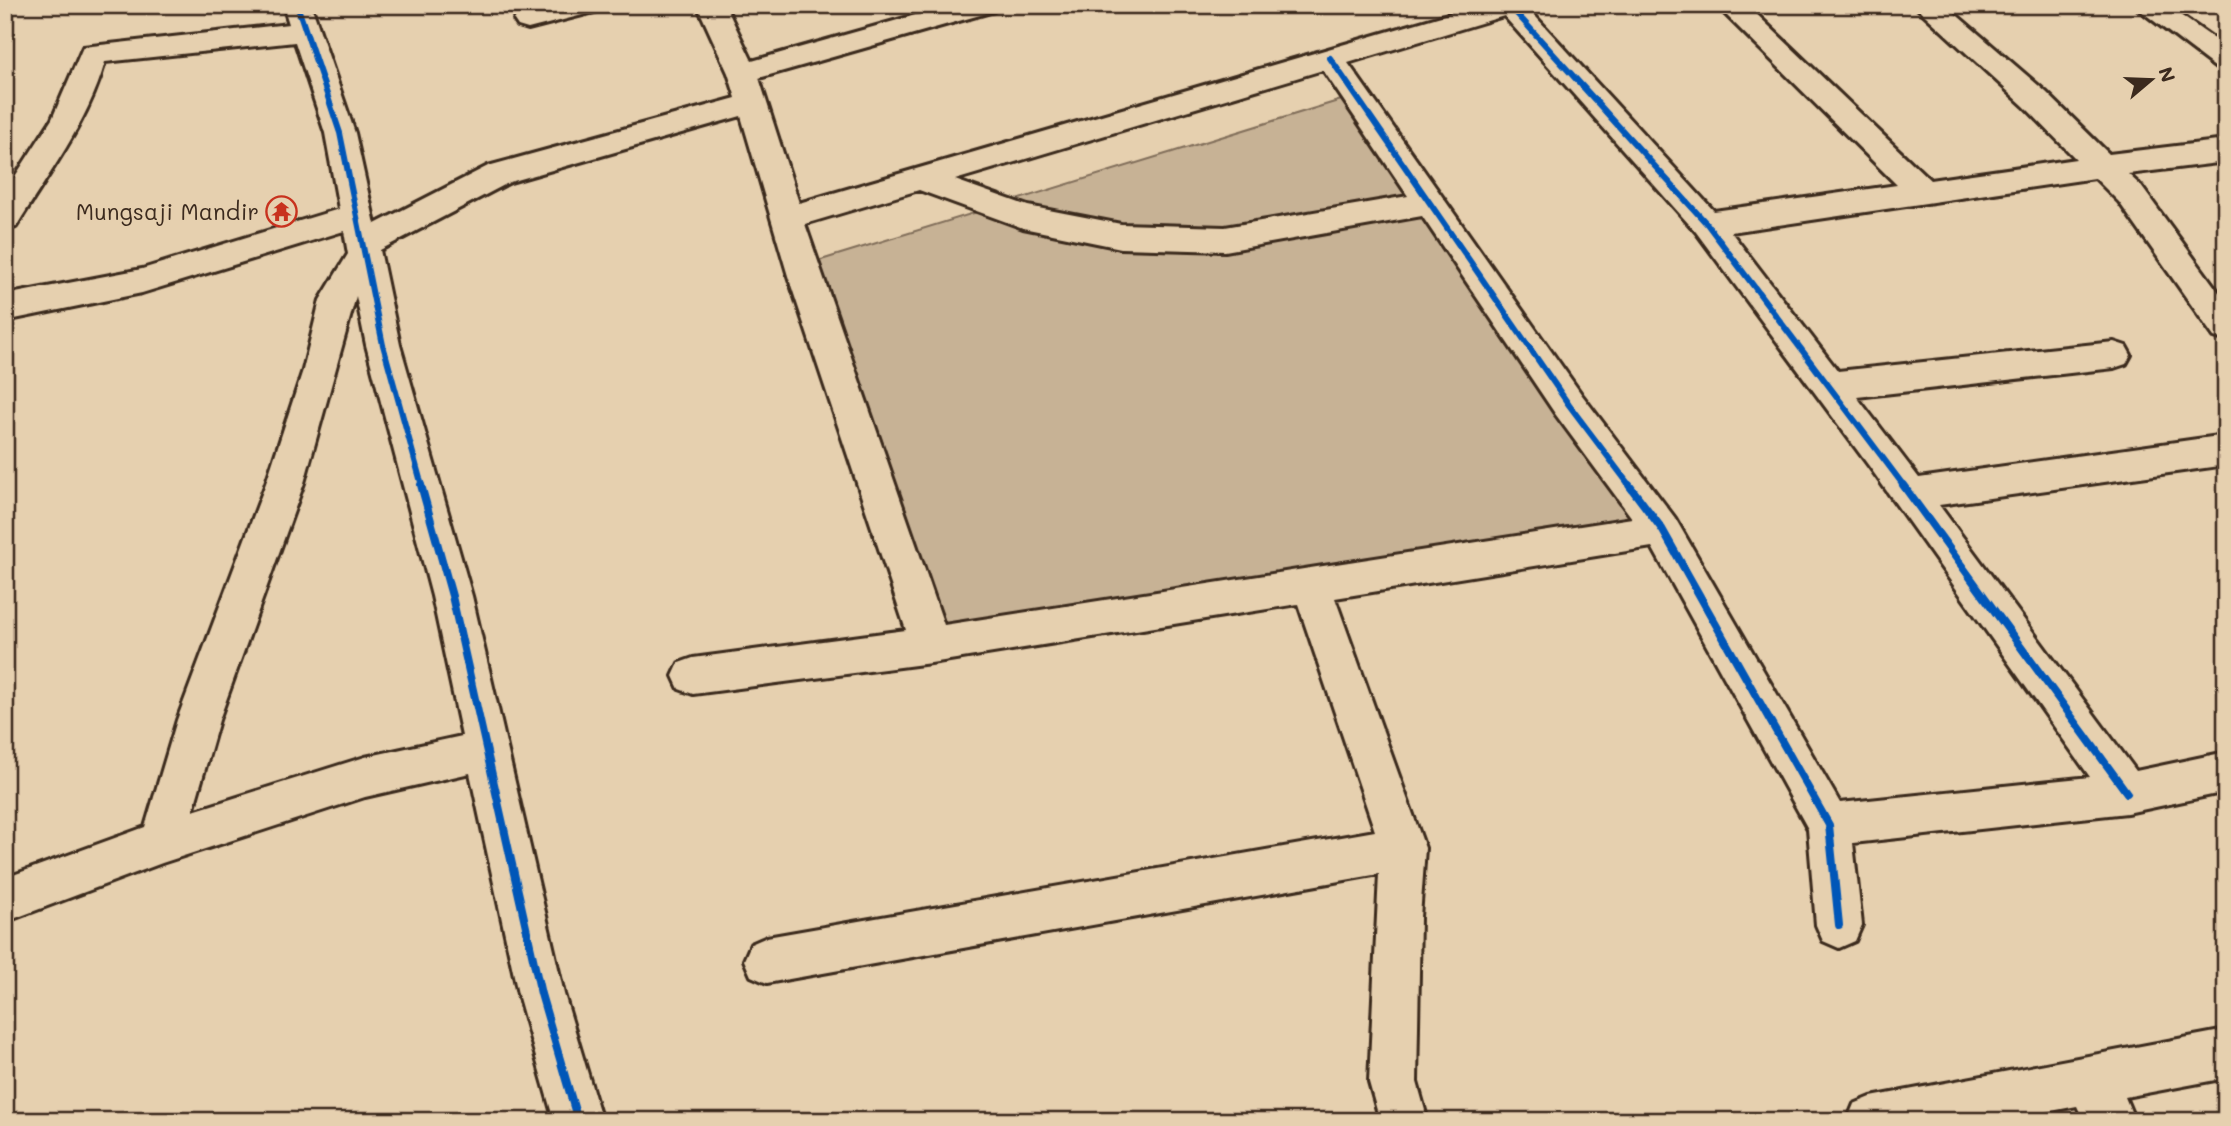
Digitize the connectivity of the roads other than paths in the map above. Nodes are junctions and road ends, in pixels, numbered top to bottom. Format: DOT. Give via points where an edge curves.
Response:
graph roads {
  1 [pos="588,5"];
  2 [pos="711,5"];
  3 [pos="984,5"];
  4 [pos="1509,5"];
  5 [pos="1730,5"];
  6 [pos="1928,5"];
  7 [pos="2147,5"];
  8 [pos="301,19"];
  9 [pos="528,20"];
  10 [pos="1330,58"];
  11 [pos="2226,61"];
  12 [pos="748,88"];
  13 [pos="2226,151"];
  14 [pos="2102,166"];
  15 [pos="921,179"];
  16 [pos="1923,192"];
  17 [pos="1430,203"];
  18 [pos="787,218"];
  19 [pos="5,219"];
  20 [pos="1707,224"];
  21 [pos="361,238"];
  22 [pos="5,308"];
  23 [pos="2226,328"];
  24 [pos="2114,355"];
  25 [pos="1829,386"];
  26 [pos="2226,450"];
  27 [pos="1911,495"];
  28 [pos="1662,529"];
  29 [pos="1311,584"];
  30 [pos="931,645"];
  31 [pos="693,676"];
  32 [pos="486,750"];
  33 [pos="2226,772"];
  34 [pos="2127,793"];
  35 [pos="1829,825"];
  36 [pos="162,842"];
  37 [pos="1403,848"];
  38 [pos="5,900"];
  39 [pos="1839,926"];
  40 [pos="766,960"];
  41 [pos="2226,1054"];
  42 [pos="2088,1079"];
  43 [pos="578,1121"];
  44 [pos="1404,1121"];
  45 [pos="1871,1121"];
  46 [pos="2110,1121"];
  1 -- 9 [label="street"];
  2 -- 12 [label="street"];
  3 -- 12 [label="street"];
  4 -- 10 [label="street"];
  4 -- 20 [label="street"];
  5 -- 16 [label="street"];
  6 -- 14 [label="street" via="2035,99"];
  7 -- 11 [label="street"];
  8 -- 19 [label="street" via="93,54 88,75 61,130"];
  8 -- 21 [label="street" via="340,133"];
  10 -- 15 [label="street"];
  10 -- 17 [label="street"];
  12 -- 18 [label="street"];
  12 -- 21 [label="street" via="499,174"];
  13 -- 14 [label="street"];
  14 -- 16 [label="street"];
  14 -- 23 [label="street" via="2130,194"];
  15 -- 17 [label="street" via="1024,217 1121,236 1225,239"];
  15 -- 18 [label="street"];
  16 -- 20 [label="street"];
  17 -- 28 [label="street" via="1569,405"];
  18 -- 30 [label="street"];
  20 -- 25 [label="street"];
  21 -- 22 [label="street"];
  21 -- 32 [label="street" via="383,345 452,596"];
  21 -- 36 [label="street" via="337,300 285,483 198,720"];
  24 -- 25 [label="street"];
  25 -- 27 [label="street"];
  26 -- 27 [label="street"];
  27 -- 34 [label="street"];
  28 -- 29 [label="street"];
  28 -- 35 [label="street"];
  29 -- 30 [label="street"];
  29 -- 37 [label="street"];
  30 -- 31 [label="street"];
  32 -- 36 [label="street" via="365,777"];
  32 -- 43 [label="street" via="541,994"];
  33 -- 34 [label="street"];
  34 -- 35 [label="street"];
  35 -- 39 [label="street"];
  36 -- 38 [label="street"];
  37 -- 40 [label="street"];
  37 -- 44 [label="street" via="1393,1082"];
  41 -- 42 [label="street"];
  42 -- 45 [label="street"];
  42 -- 46 [label="street"];
}
